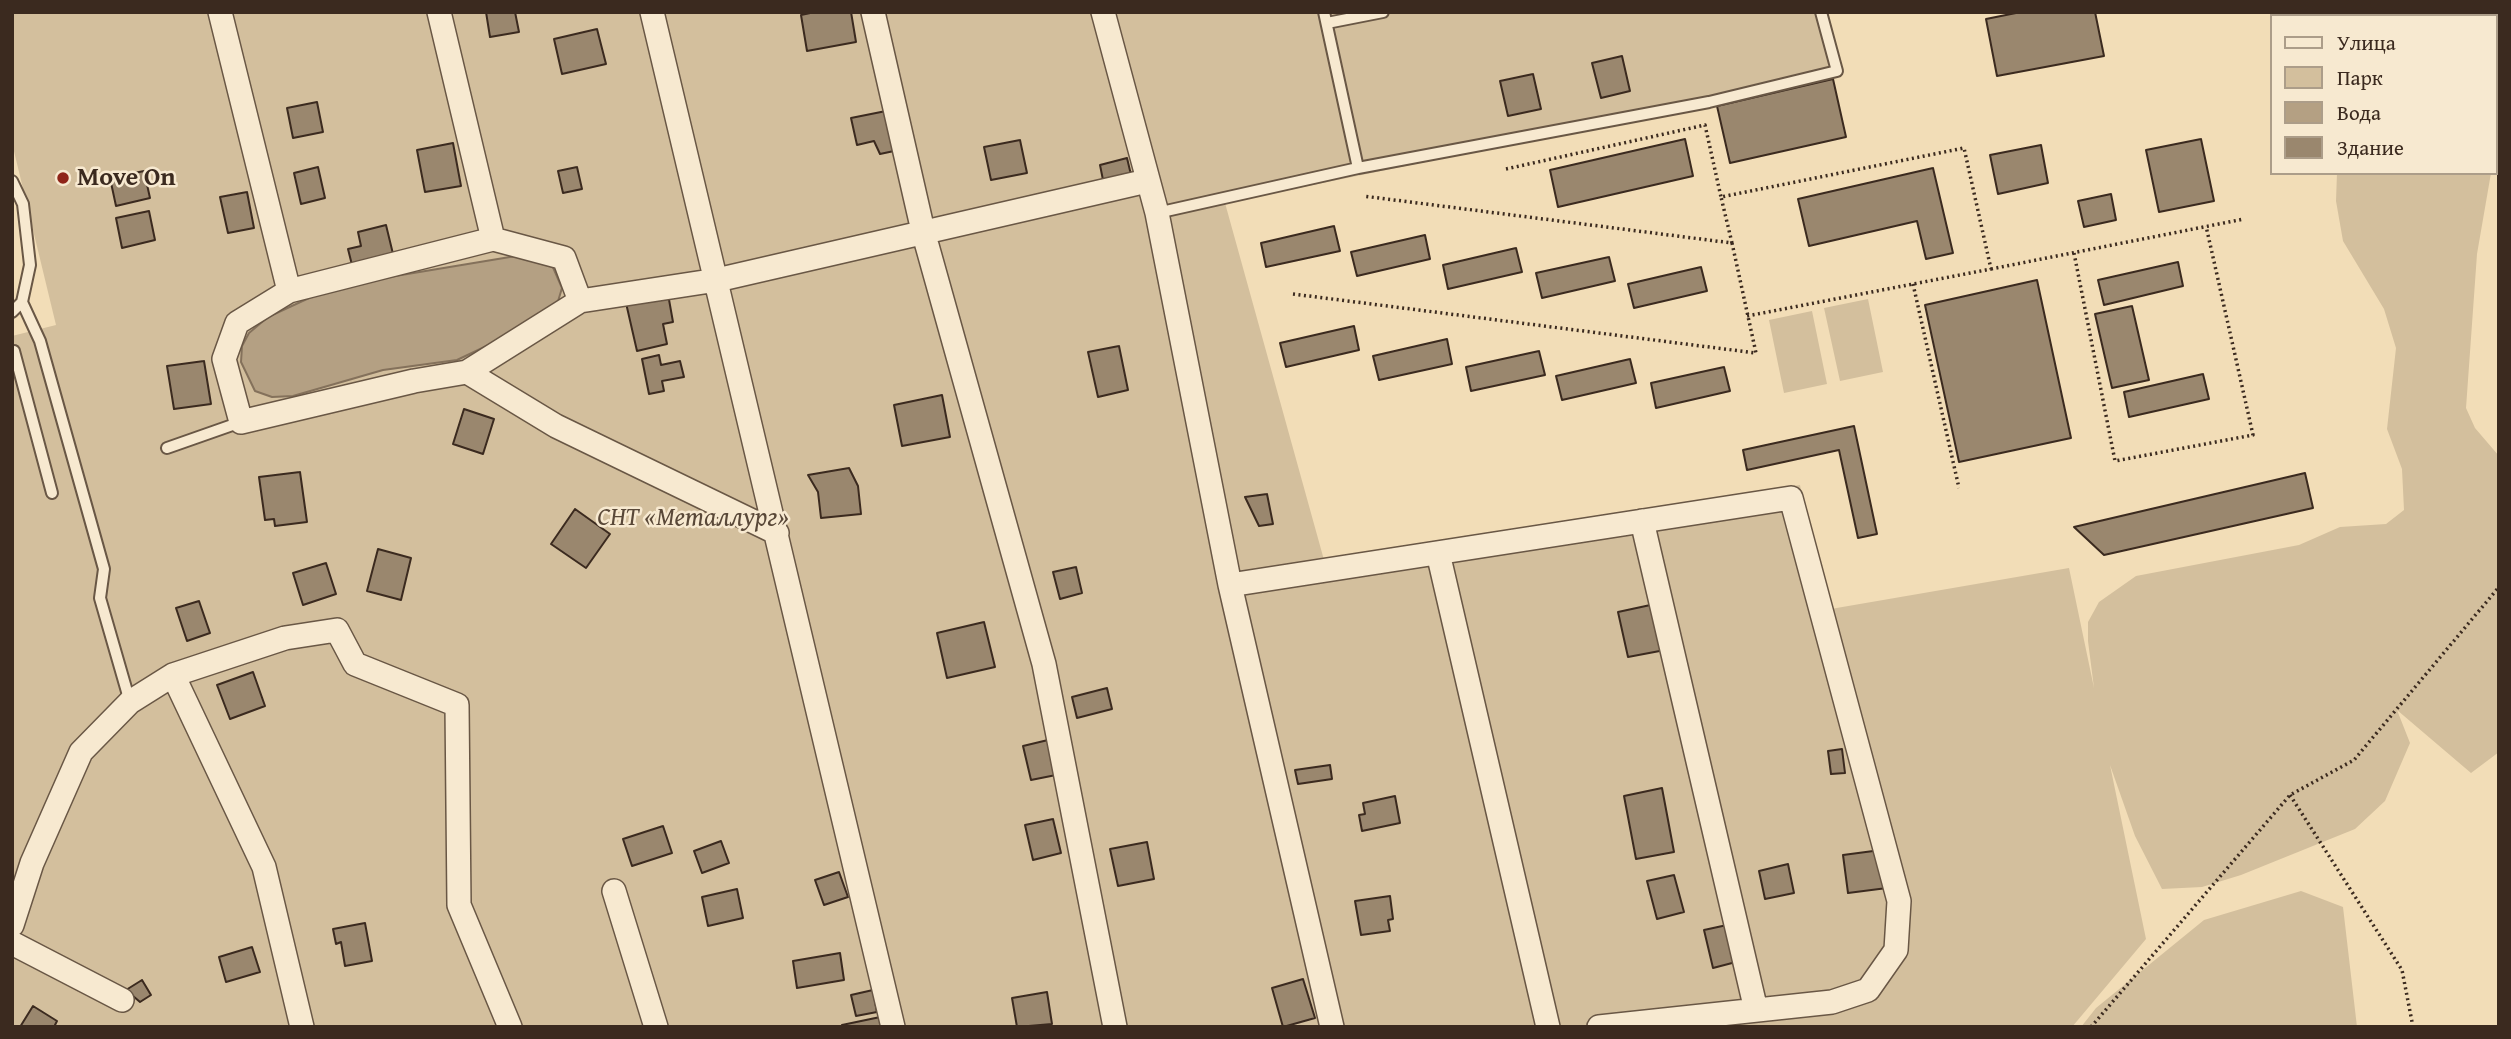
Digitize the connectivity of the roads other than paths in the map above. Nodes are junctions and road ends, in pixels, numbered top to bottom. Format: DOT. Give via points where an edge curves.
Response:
graph roads {
  1 [pos="220,12"];
  2 [pos="439,12"];
  3 [pos="652,12"];
  4 [pos="873,12"];
  5 [pos="1103,12"];
  6 [pos="1383,12"];
  7 [pos="1821,12"];
  8 [pos="1326,18"];
  9 [pos="1358,168"];
  10 [pos="12,181"];
  11 [pos="1147,181"];
  12 [pos="1157,213"];
  13 [pos="923,231"];
  14 [pos="494,239"];
  15 [pos="717,280"];
  16 [pos="289,290"];
  17 [pos="580,301"];
  18 [pos="22,302"];
  19 [pos="12,312"];
  20 [pos="12,352"];
  21 [pos="467,372"];
  22 [pos="241,422"];
  23 [pos="167,448"];
  24 [pos="51,493"];
  25 [pos="1642,521"];
  26 [pos="777,533"];
  27 [pos="1438,553"];
  28 [pos="1230,585"];
  29 [pos="173,675"];
  30 [pos="130,702"];
  31 [pos="614,891"];
  32 [pos="12,925"];
  33 [pos="12,943"];
  34 [pos="122,1000"];
  35 [pos="1756,1010"];
  36 [pos="302,1027"];
  37 [pos="510,1027"];
  38 [pos="656,1027"];
  39 [pos="893,1027"];
  40 [pos="1115,1027"];
  41 [pos="1332,1027"];
  42 [pos="1548,1027"];
  43 [pos="1599,1027"];
  1 -- 16 [label="street"];
  2 -- 14 [label="street"];
  3 -- 15 [label="street"];
  4 -- 13 [label="street"];
  5 -- 11 [label="street"];
  6 -- 8 [label="lane"];
  7 -- 9 [label="lane" via="1837,71 1709,102"];
  8 -- 9 [label="lane"];
  9 -- 12 [label="lane"];
  10 -- 18 [label="lane" via="23,204 30,265"];
  11 -- 12 [label="street"];
  11 -- 13 [label="street"];
  12 -- 28 [label="street"];
  13 -- 15 [label="street"];
  13 -- 40 [label="street" via="1044,664"];
  14 -- 16 [label="street"];
  14 -- 17 [label="street" via="564,258"];
  15 -- 17 [label="street"];
  15 -- 26 [label="street"];
  16 -- 22 [label="street" via="237,323 228,346 224,359"];
  17 -- 21 [label="street"];
  18 -- 19 [label="lane"];
  18 -- 30 [label="lane" via="40,341 104,569 100,598"];
  20 -- 24 [label="lane"];
  21 -- 22 [label="street"];
  21 -- 26 [label="street" via="556,426"];
  22 -- 23 [label="lane"];
  25 -- 27 [label="street"];
  25 -- 35 [label="street"];
  25 -- 35 [label="street" via="1791,498 1899,901 1896,950 1868,989 1832,1002"];
  26 -- 39 [label="street"];
  27 -- 28 [label="street"];
  27 -- 42 [label="street"];
  28 -- 41 [label="street"];
  29 -- 30 [label="street"];
  29 -- 36 [label="street" via="264,867"];
  29 -- 37 [label="street" via="285,638 337,630 355,664 457,705 459,905"];
  30 -- 32 [label="street" via="81,752 32,863"];
  31 -- 38 [label="street"];
  33 -- 34 [label="street"];
  35 -- 43 [label="street"];
}
